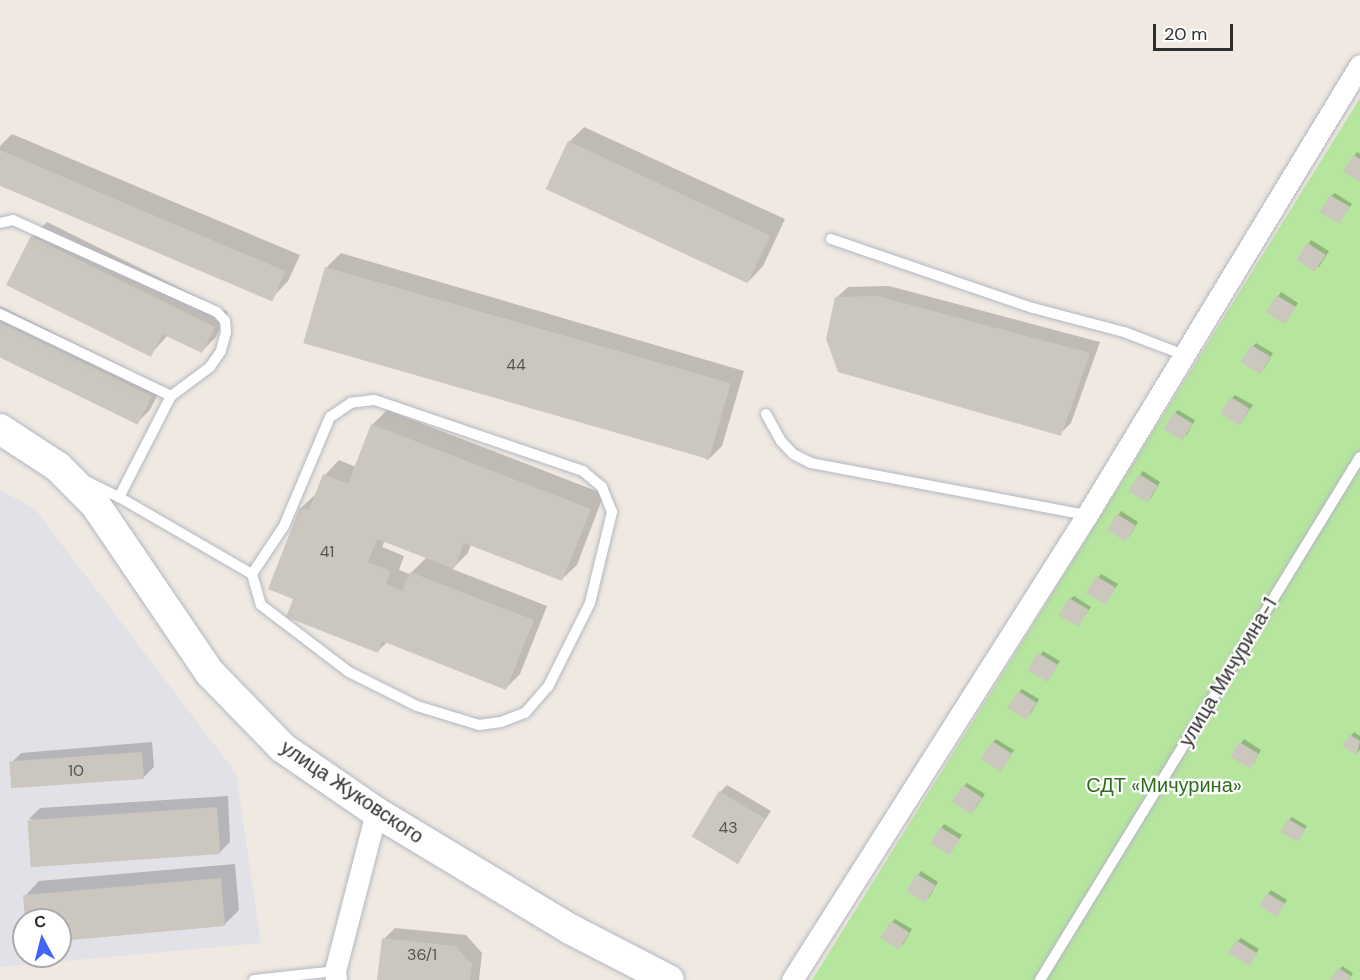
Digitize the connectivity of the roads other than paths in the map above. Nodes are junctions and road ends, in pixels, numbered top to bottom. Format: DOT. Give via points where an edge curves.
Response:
graph roads {
  1 [pos="1360,65"];
  2 [pos="0,223"];
  3 [pos="831,239"];
  4 [pos="0,314"];
  5 [pos="1184,355"];
  6 [pos="171,396"];
  7 [pos="766,414"];
  8 [pos="0,429"];
  9 [pos="1360,457"];
  10 [pos="58,467"];
  11 [pos="119,496"];
  12 [pos="1087,515"];
  13 [pos="252,574"];
  14 [pos="376,812"];
  15 [pos="335,975"];
  16 [pos="254,980"];
  17 [pos="669,980"];
  18 [pos="792,980"];
  19 [pos="1040,980"];
  1 -- 5 [label="street"];
  2 -- 6 [label="lane" via="13,220 217,312 225,321 221,351 210,367"];
  3 -- 5 [label="lane" via="1033,308 1124,332"];
  4 -- 6 [label="lane"];
  5 -- 12 [label="street"];
  6 -- 11 [label="lane"];
  7 -- 12 [label="lane" via="781,441 793,454 811,463"];
  8 -- 10 [label="main road, улица Жуковского"];
  9 -- 19 [label="lane, улица Мичурина-1"];
  10 -- 11 [label="lane"];
  10 -- 14 [label="main road, улица Жуковского" via="95,504 210,673 283,748"];
  11 -- 13 [label="lane"];
  12 -- 18 [label="street"];
  13 -- 13 [label="lane" via="261,605 349,672 417,706 479,725 501,722 525,713 548,687 590,603 612,512 602,487 583,471 374,400 351,403 330,417 284,526"];
  14 -- 15 [label="street"];
  14 -- 17 [label="main road, улица Жуковского" via="570,929"];
  15 -- 16 [label="lane"];
}
